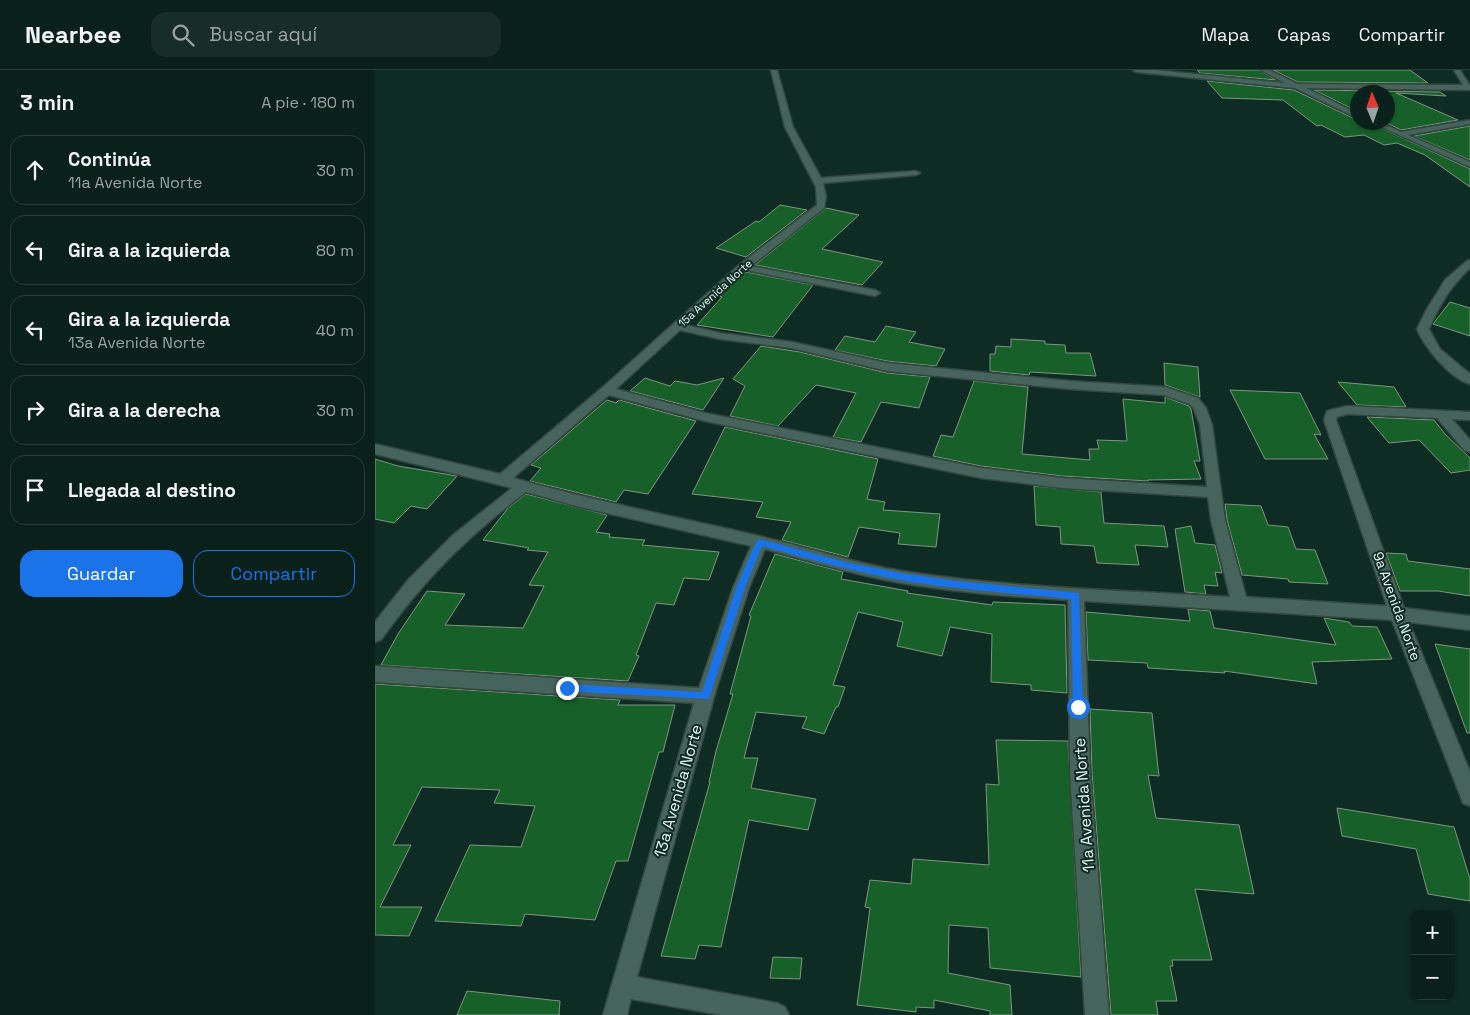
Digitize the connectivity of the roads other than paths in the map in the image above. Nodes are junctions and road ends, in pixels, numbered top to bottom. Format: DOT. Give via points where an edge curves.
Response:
graph roads {
  1 [pos="774,70"];
  2 [pos="1137,70"];
  3 [pos="1264,70"];
  4 [pos="1457,70"];
  5 [pos="1295,86"];
  6 [pos="1469,88"];
  7 [pos="1350,113"];
  8 [pos="1470,122"];
  9 [pos="1391,130"];
  10 [pos="1400,134"];
  11 [pos="1470,165"];
  12 [pos="916,173"];
  13 [pos="816,182"];
  14 [pos="1470,263"];
  15 [pos="743,268"];
  16 [pos="875,293"];
  17 [pos="678,326"];
  18 [pos="1470,380"];
  19 [pos="607,390"];
  20 [pos="1442,416"];
  21 [pos="1470,416"];
  22 [pos="1470,448"];
  23 [pos="375,449"];
  24 [pos="502,480"];
  25 [pos="524,486"];
  26 [pos="1214,494"];
  27 [pos="760,542"];
  28 [pos="1076,596"];
  29 [pos="1240,605"];
  30 [pos="1398,614"];
  31 [pos="1470,623"];
  32 [pos="375,635"];
  33 [pos="375,674"];
  34 [pos="705,696"];
  35 [pos="1470,796"];
  36 [pos="623,986"];
  37 [pos="615,1015"];
  38 [pos="777,1015"];
  39 [pos="1097,1015"];
  1 -- 13 [label="street, 15a Avenida Norte" via="789,129"];
  2 -- 5 [label="street"];
  3 -- 5 [label="street"];
  4 -- 6 [label="street"];
  5 -- 6 [label="street"];
  5 -- 7 [label="street"];
  8 -- 10 [label="street"];
  9 -- 10 [label="street"];
  10 -- 11 [label="street"];
  12 -- 13 [label="street"];
  13 -- 15 [label="street, 15a Avenida Norte" via="822,194 821,206"];
  14 -- 18 [label="street" via="1449,282 1423,330 1436,351"];
  15 -- 16 [label="street"];
  15 -- 17 [label="street, 15a Avenida Norte"];
  17 -- 19 [label="street, 15a Avenida Norte"];
  17 -- 26 [label="street" via="720,336 792,345 887,367 1175,393 1194,401 1203,415"];
  19 -- 24 [label="street, 15a Avenida Norte"];
  19 -- 26 [label="street" via="707,419 1003,477 1171,488"];
  20 -- 21 [label="street"];
  20 -- 22 [label="street"];
  20 -- 30 [label="street, 9a Avenida Norte" via="1358,409 1331,414 1333,433"];
  23 -- 24 [label="street"];
  24 -- 25 [label="street"];
  25 -- 27 [label="street" via="580,502"];
  25 -- 32 [label="street" via="458,539 430,567"];
  26 -- 29 [label="street"];
  27 -- 28 [label="street" via="901,577"];
  27 -- 34 [label="street, 13a Avenida Norte"];
  28 -- 29 [label="street"];
  28 -- 39 [label="street, 11a Avenida Norte" via="1080,772"];
  29 -- 30 [label="street"];
  30 -- 31 [label="street"];
  30 -- 35 [label="street, 9a Avenida Norte"];
  33 -- 34 [label="street"];
  34 -- 36 [label="street, 13a Avenida Norte"];
  36 -- 37 [label="street, 13a Avenida Norte"];
  36 -- 38 [label="street"];
}
